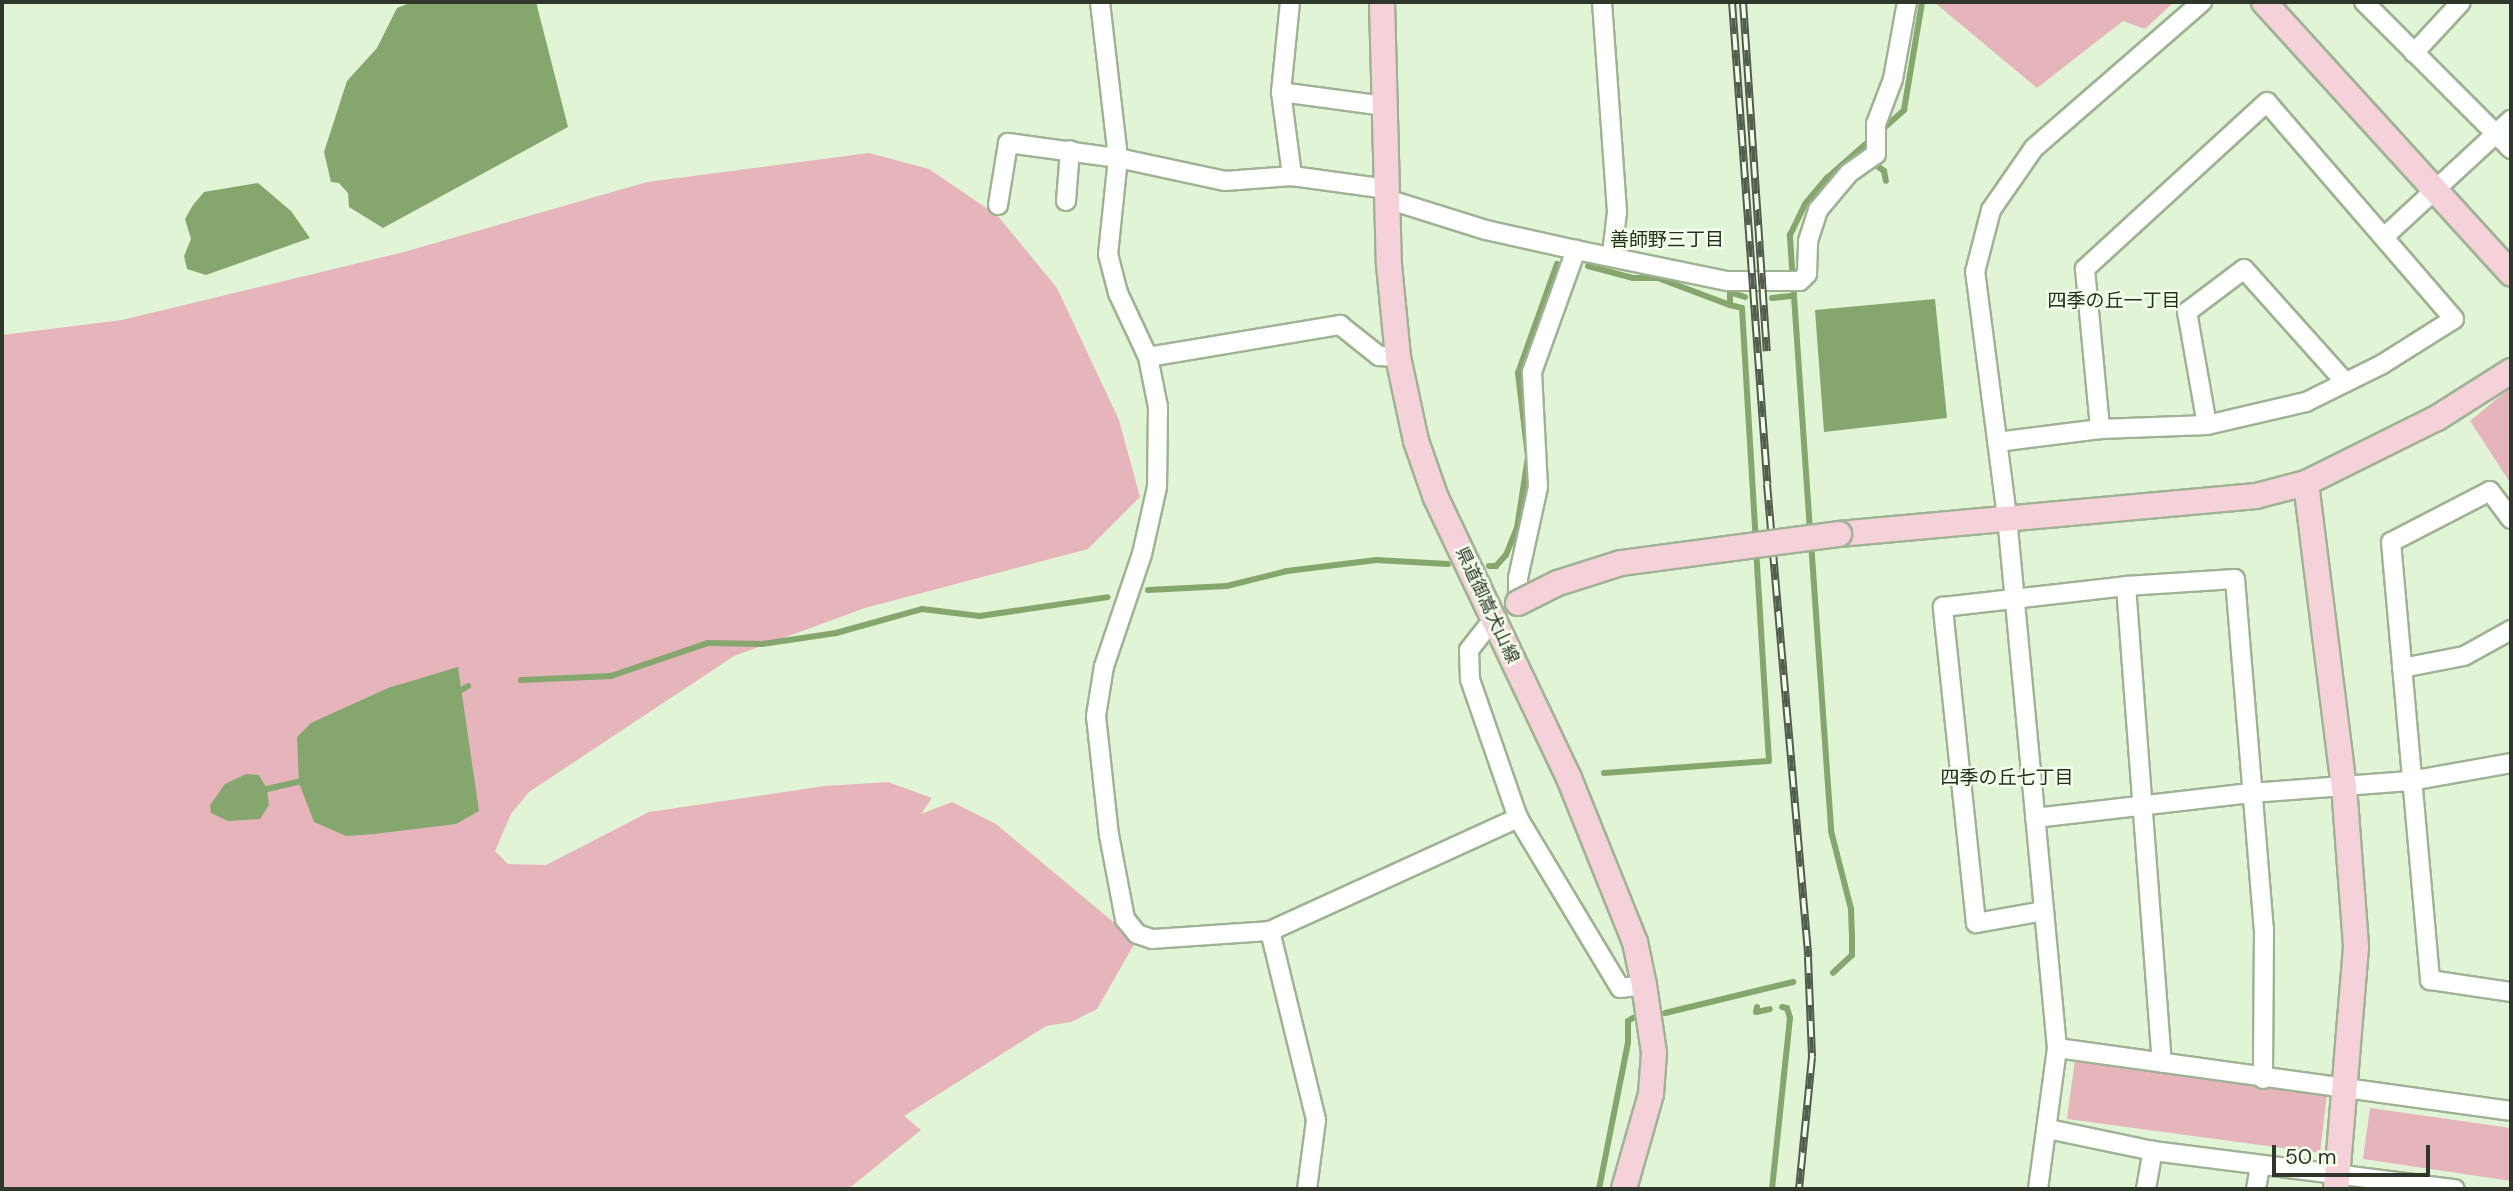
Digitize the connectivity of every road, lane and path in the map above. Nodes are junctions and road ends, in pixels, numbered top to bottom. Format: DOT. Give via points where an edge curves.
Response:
graph roads {
  1 [pos="1100,2"];
  2 [pos="1290,2"];
  3 [pos="1382,2"];
  4 [pos="1602,2"];
  5 [pos="1907,2"];
  6 [pos="2202,2"];
  7 [pos="2264,2"];
  8 [pos="2364,2"];
  9 [pos="2461,2"];
  10 [pos="2414,53"];
  11 [pos="1281,92"];
  12 [pos="1385,106"];
  13 [pos="2511,120"];
  14 [pos="2498,135"];
  15 [pos="2511,149"];
  16 [pos="1070,150"];
  17 [pos="1118,158"];
  18 [pos="1292,176"];
  19 [pos="2435,191"];
  20 [pos="1387,194"];
  21 [pos="1066,201"];
  22 [pos="998,205"];
  23 [pos="2384,237"];
  24 [pos="1576,250"];
  25 [pos="1612,254"];
  26 [pos="2511,273"];
  27 [pos="1148,357"];
  28 [pos="1398,357"];
  29 [pos="2511,371"];
  30 [pos="2345,382"];
  31 [pos="2207,425"];
  32 [pos="2100,429"];
  33 [pos="1997,442"];
  34 [pos="2306,483"];
  35 [pos="2007,517"];
  36 [pos="2511,519"];
  37 [pos="2126,586"];
  38 [pos="2014,598"];
  39 [pos="1518,603"];
  40 [pos="1494,618"];
  41 [pos="2511,630"];
  42 [pos="2403,668"];
  43 [pos="2511,763"];
  44 [pos="2410,781"];
  45 [pos="2344,786"];
  46 [pos="2251,793"];
  47 [pos="2146,804"];
  48 [pos="1518,818"];
  49 [pos="2035,818"];
  50 [pos="2044,911"];
  51 [pos="1270,931"];
  52 [pos="1644,985"];
  53 [pos="2511,992"];
  54 [pos="2057,1048"];
  55 [pos="2162,1063"];
  56 [pos="2263,1079"];
  57 [pos="2346,1091"];
  58 [pos="2511,1111"];
  59 [pos="2048,1129"];
  60 [pos="2154,1151"];
  61 [pos="2260,1166"];
  62 [pos="2337,1182"];
  63 [pos="2420,1187"];
  64 [pos="1307,1189"];
  65 [pos="1624,1189"];
  66 [pos="2038,1189"];
  67 [pos="2146,1189"];
  68 [pos="2256,1189"];
  69 [pos="2455,1189"];
  1 -- 17 [label="street"];
  2 -- 11 [label="street"];
  3 -- 12 [label="street, 県道御嵩犬山線"];
  4 -- 25 [label="street" via="1617,212"];
  5 -- 25 [label="street" via="1893,79 1876,124 1876,154 1849,173 1818,210 1808,240 1807,274 1800,281 1727,281"];
  6 -- 33 [label="street" via="2035,148 1991,210 1975,272"];
  7 -- 19 [label="street"];
  8 -- 10 [label="street"];
  9 -- 10 [label="street"];
  10 -- 14 [label="street"];
  11 -- 12 [label="street"];
  11 -- 18 [label="street"];
  12 -- 20 [label="street, 県道御嵩犬山線"];
  13 -- 14 [label="street"];
  14 -- 15 [label="street"];
  14 -- 19 [label="street"];
  16 -- 17 [label="street"];
  16 -- 21 [label="street"];
  16 -- 22 [label="street" via="1008,143"];
  17 -- 18 [label="street" via="1225,181"];
  17 -- 27 [label="street" via="1108,254 1118,293"];
  18 -- 20 [label="street"];
  19 -- 23 [label="street"];
  19 -- 26 [label="street"];
  20 -- 24 [label="street" via="1486,230"];
  20 -- 28 [label="street, 県道御嵩犬山線"];
  23 -- 30 [label="street" via="2454,318"];
  23 -- 32 [label="street" via="2267,102 2085,269"];
  24 -- 25 [label="street"];
  24 -- 39 [label="street" via="1532,372 1538,487 1518,578"];
  27 -- 28 [label="street" via="1340,325 1379,356"];
  27 -- 51 [label="street" via="1158,407 1157,487 1142,554 1104,666 1096,716 1109,835 1125,919 1137,934 1152,939"];
  28 -- 40 [label="street, 県道御嵩犬山線" via="1416,441 1436,498"];
  29 -- 34 [label="street" via="2484,393"];
  30 -- 31 [label="street" via="2306,402"];
  30 -- 31 [label="street" via="2244,269 2187,312"];
  31 -- 32 [label="street"];
  32 -- 33 [label="street"];
  33 -- 35 [label="street"];
  34 -- 35 [label="street" via="2256,496"];
  34 -- 45 [label="street"];
  35 -- 38 [label="street"];
  35 -- 39 [label="street, bridge" via="1621,563 1558,583"];
  36 -- 42 [label="street" via="2490,491 2391,542"];
  37 -- 38 [label="street"];
  37 -- 46 [label="street" via="2235,579"];
  37 -- 47 [label="street"];
  38 -- 49 [label="street"];
  38 -- 50 [label="street" via="1943,607 1976,923"];
  39 -- 40 [label="street"];
  40 -- 48 [label="street" via="1469,650 1470,680"];
  40 -- 52 [label="street, 県道御嵩犬山線" via="1569,778 1635,942"];
  41 -- 42 [label="street" via="2464,656"];
  42 -- 44 [label="street"];
  43 -- 44 [label="street"];
  44 -- 45 [label="street"];
  44 -- 53 [label="street" via="2430,980"];
  45 -- 46 [label="street"];
  45 -- 57 [label="street" via="2356,947"];
  46 -- 47 [label="street"];
  46 -- 56 [label="street" via="2264,929"];
  47 -- 49 [label="street"];
  47 -- 55 [label="street"];
  48 -- 51 [label="street"];
  48 -- 52 [label="street" via="1620,988"];
  49 -- 50 [label="street"];
  50 -- 54 [label="street"];
  51 -- 64 [label="street" via="1316,1120"];
  52 -- 65 [label="street, 県道御嵩犬山線" via="1654,1053 1651,1094"];
  54 -- 55 [label="street"];
  54 -- 59 [label="street"];
  55 -- 56 [label="street"];
  56 -- 57 [label="street"];
  57 -- 58 [label="street"];
  57 -- 62 [label="street"];
  59 -- 60 [label="street"];
  59 -- 66 [label="street"];
  60 -- 61 [label="street"];
  60 -- 67 [label="street"];
  61 -- 62 [label="street"];
  61 -- 68 [label="street"];
  62 -- 63 [label="street"];
  63 -- 69 [label="street"];
}
